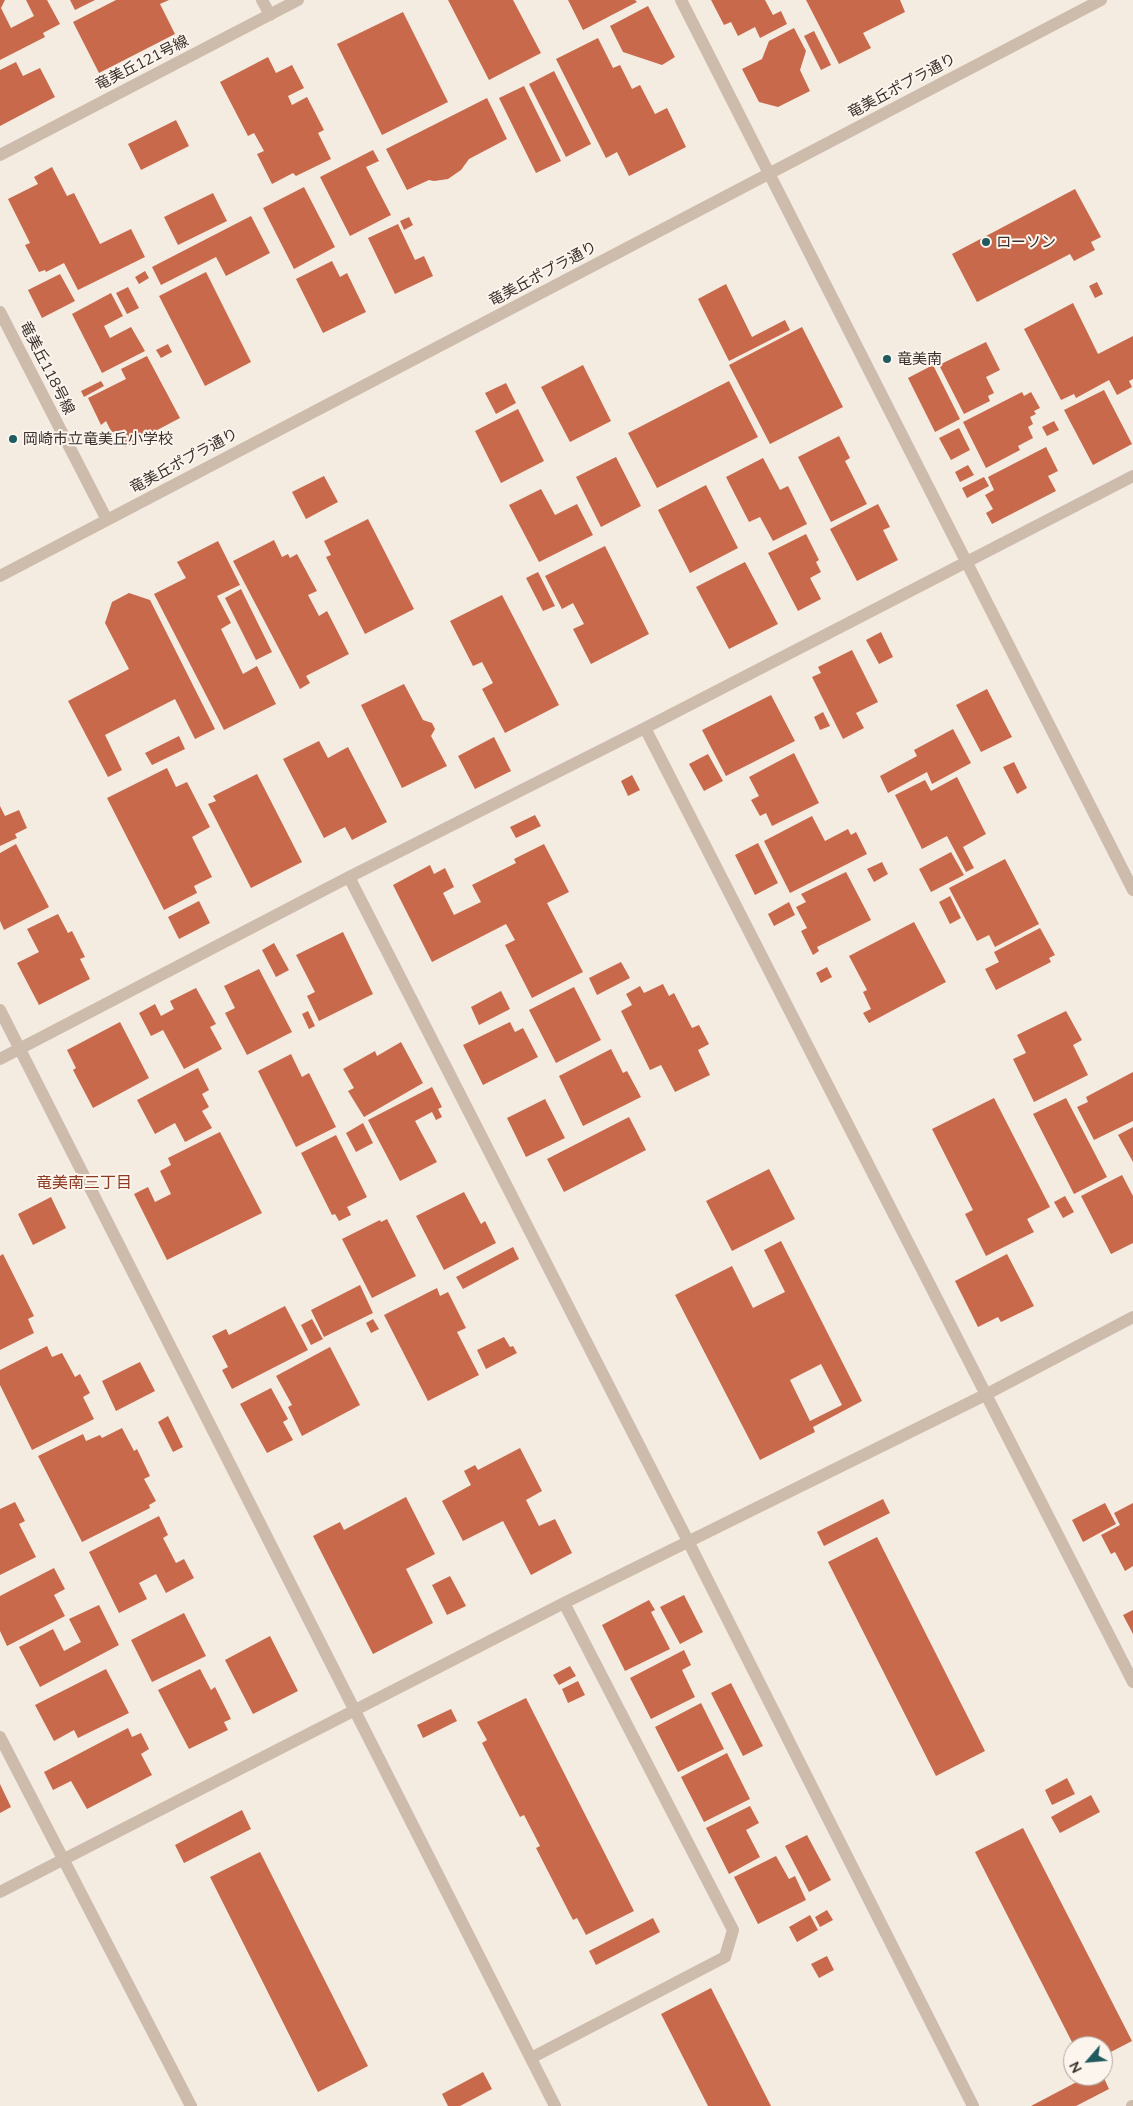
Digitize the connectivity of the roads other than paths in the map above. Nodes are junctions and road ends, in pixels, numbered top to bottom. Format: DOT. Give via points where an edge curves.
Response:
graph roads {
  1 [pos="262,0"];
  2 [pos="298,0"];
  3 [pos="680,0"];
  4 [pos="1101,0"];
  5 [pos="270,15"];
  6 [pos="0,155"];
  7 [pos="769,175"];
  8 [pos="0,312"];
  9 [pos="1133,476"];
  10 [pos="107,520"];
  11 [pos="964,561"];
  12 [pos="0,576"];
  13 [pos="644,728"];
  14 [pos="348,877"];
  15 [pos="1133,890"];
  16 [pos="0,1010"];
  17 [pos="20,1049"];
  18 [pos="0,1059"];
  19 [pos="1133,1317"];
  20 [pos="985,1394"];
  21 [pos="688,1541"];
  22 [pos="564,1603"];
  23 [pos="1133,1682"];
  24 [pos="355,1710"];
  25 [pos="0,1737"];
  26 [pos="63,1860"];
  27 [pos="0,1892"];
  28 [pos="531,2058"];
  29 [pos="191,2106"];
  30 [pos="555,2106"];
  31 [pos="973,2106"];
  1 -- 5 [label="street"];
  2 -- 5 [label="street, 竜美丘121号線"];
  3 -- 7 [label="street"];
  4 -- 7 [label="street, 竜美丘ポプラ通り"];
  5 -- 6 [label="street, 竜美丘121号線"];
  7 -- 10 [label="street, 竜美丘ポプラ通り"];
  7 -- 11 [label="street"];
  8 -- 10 [label="street, 竜美丘118号線"];
  9 -- 11 [label="street"];
  10 -- 12 [label="street, 竜美丘ポプラ通り"];
  11 -- 13 [label="street"];
  11 -- 15 [label="street"];
  13 -- 14 [label="street"];
  13 -- 20 [label="street"];
  14 -- 17 [label="street"];
  14 -- 21 [label="street"];
  16 -- 17 [label="street"];
  17 -- 18 [label="street"];
  17 -- 24 [label="street"];
  19 -- 20 [label="street"];
  20 -- 21 [label="street"];
  20 -- 23 [label="street"];
  21 -- 22 [label="street"];
  21 -- 31 [label="street"];
  22 -- 24 [label="street"];
  22 -- 28 [label="street" via="733,1930 725,1957"];
  24 -- 26 [label="street"];
  24 -- 28 [label="street"];
  25 -- 26 [label="street"];
  26 -- 27 [label="street"];
  26 -- 29 [label="street"];
  28 -- 30 [label="street"];
}
